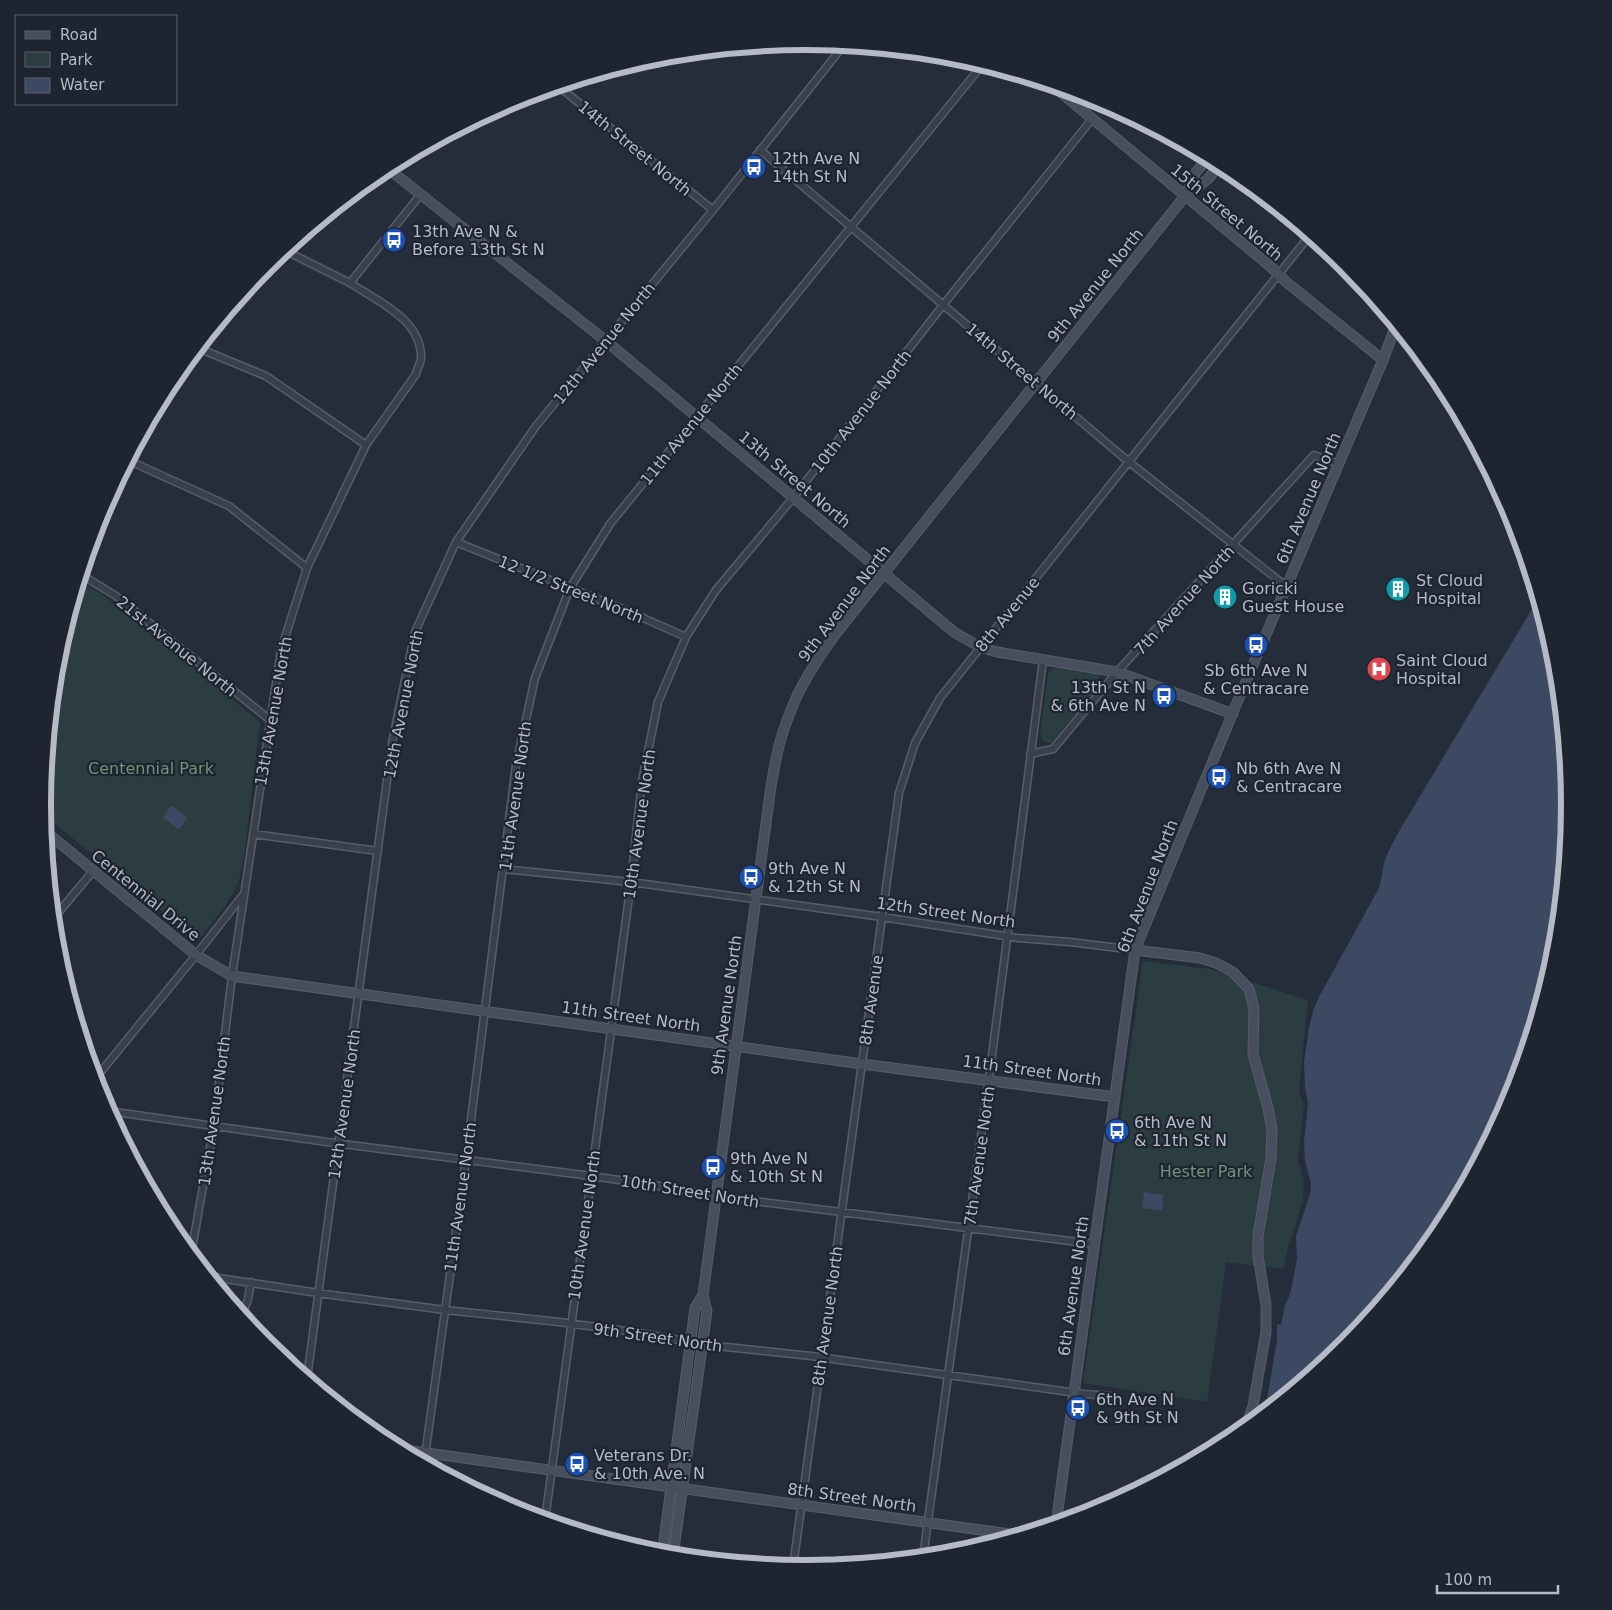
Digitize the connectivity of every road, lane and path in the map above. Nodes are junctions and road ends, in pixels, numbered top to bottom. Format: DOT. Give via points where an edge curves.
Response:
graph roads {
  1 [pos="839,51"];
  2 [pos="978,71"];
  3 [pos="563,90"];
  4 [pos="1064,96"];
  5 [pos="1092,119"];
  6 [pos="760,150"];
  7 [pos="1203,163"];
  8 [pos="1215,171"];
  9 [pos="393,173"];
  10 [pos="420,195"];
  11 [pos="1185,196"];
  12 [pos="713,210"];
  13 [pos="852,227"];
  14 [pos="1306,239"];
  15 [pos="291,253"];
  16 [pos="1278,274"];
  17 [pos="350,283"];
  18 [pos="943,305"];
  19 [pos="1394,331"];
  20 [pos="606,341"];
  21 [pos="203,350"];
  22 [pos="1383,360"];
  23 [pos="1036,383"];
  24 [pos="698,416"];
  25 [pos="366,445"];
  26 [pos="1130,462"];
  27 [pos="133,463"];
  28 [pos="1339,464"];
  29 [pos="793,498"];
  30 [pos="456,542"];
  31 [pos="1234,545"];
  32 [pos="307,568"];
  33 [pos="883,574"];
  34 [pos="86,578"];
  35 [pos="1288,587"];
  36 [pos="570,588"];
  37 [pos="686,637"];
  38 [pos="980,647"];
  39 [pos="1043,660"];
  40 [pos="1117,672"];
  41 [pos="1233,714"];
  42 [pos="270,720"];
  43 [pos="1030,754"];
  44 [pos="253,834"];
  45 [pos="52,837"];
  46 [pos="378,851"];
  47 [pos="504,868"];
  48 [pos="93,872"];
  49 [pos="631,882"];
  50 [pos="244,893"];
  51 [pos="755,899"];
  52 [pos="59,913"];
  53 [pos="882,917"];
  54 [pos="1007,936"];
  55 [pos="1135,950"];
  56 [pos="196,955"];
  57 [pos="232,976"];
  58 [pos="359,994"];
  59 [pos="485,1011"];
  60 [pos="611,1028"];
  61 [pos="736,1046"];
  62 [pos="862,1064"];
  63 [pos="100,1073"];
  64 [pos="989,1080"];
  65 [pos="1115,1097"];
  66 [pos="116,1112"];
  67 [pos="214,1125"];
  68 [pos="339,1143"];
  69 [pos="466,1159"];
  70 [pos="591,1176"];
  71 [pos="715,1196"];
  72 [pos="842,1212"];
  73 [pos="968,1228"];
  74 [pos="1094,1244"];
  75 [pos="193,1245"];
  76 [pos="217,1278"];
  77 [pos="251,1282"];
  78 [pos="319,1294"];
  79 [pos="703,1295"];
  80 [pos="244,1310"];
  81 [pos="445,1310"];
  82 [pos="571,1324"];
  83 [pos="691,1342"];
  84 [pos="702,1344"];
  85 [pos="822,1358"];
  86 [pos="308,1373"];
  87 [pos="948,1376"];
  88 [pos="1074,1393"];
  89 [pos="1113,1396"];
  90 [pos="1249,1416"];
  91 [pos="415,1451"];
  92 [pos="426,1452"];
  93 [pos="425,1457"];
  94 [pos="552,1470"];
  95 [pos="671,1487"];
  96 [pos="682,1488"];
  97 [pos="801,1505"];
  98 [pos="546,1514"];
  99 [pos="1057,1517"];
  100 [pos="928,1523"];
  101 [pos="1004,1533"];
  102 [pos="663,1546"];
  103 [pos="674,1548"];
  104 [pos="924,1550"];
  105 [pos="794,1560"];
  1 -- 6 [label="street, 12th Avenue North"];
  2 -- 13 [label="street, 11th Avenue North"];
  3 -- 12 [label="street, 14th Street North"];
  4 -- 5 [label="street, 15th Street North"];
  5 -- 11 [label="street, 15th Street North"];
  5 -- 18 [label="street, 10th Avenue North"];
  6 -- 12 [label="street, 12th Avenue North"];
  6 -- 13 [label="street, 14th Street North"];
  7 -- 11 [label="street, 9th Avenue North"];
  8 -- 11 [label="street, 9th Avenue North"];
  9 -- 10 [label="street, 13th Street North"];
  10 -- 17 [label="street"];
  10 -- 20 [label="street, 13th Street North"];
  11 -- 16 [label="street, 15th Street North"];
  11 -- 23 [label="street, 9th Avenue North"];
  12 -- 20 [label="street, 12th Avenue North"];
  13 -- 18 [label="street, 14th Street North"];
  13 -- 24 [label="street, 11th Avenue North"];
  14 -- 16 [label="street, 8th Avenue"];
  15 -- 17 [label="street, 13th Avenue North"];
  16 -- 22 [label="street, 15th Street North"];
  16 -- 26 [label="street, 8th Avenue"];
  17 -- 25 [label="street, 13th Avenue North" via="401,316 413,329 420,344 421,360 416,374"];
  18 -- 23 [label="street, 14th Street North"];
  18 -- 29 [label="street, 10th Avenue North"];
  19 -- 22 [label="street, 6th Avenue North"];
  20 -- 24 [label="street, 13th Street North"];
  20 -- 30 [label="street, 12th Avenue North" via="536,426"];
  21 -- 25 [label="street" via="266,376"];
  22 -- 28 [label="street, 6th Avenue North"];
  23 -- 26 [label="street, 14th Street North"];
  23 -- 33 [label="street, 9th Avenue North"];
  24 -- 29 [label="street, 13th Street North"];
  24 -- 36 [label="street, 11th Avenue North" via="610,524"];
  25 -- 32 [label="street, 13th Avenue North"];
  26 -- 31 [label="street, 14th Street North"];
  26 -- 38 [label="street, 8th Avenue"];
  27 -- 32 [label="street" via="229,506"];
  28 -- 31 [label="street, 7th Avenue North" via="1314,455"];
  28 -- 35 [label="street, 6th Avenue North"];
  29 -- 33 [label="street, 13th Street North"];
  29 -- 37 [label="street, 10th Avenue North" via="716,590"];
  30 -- 36 [label="street, 12 1/2 Street North"];
  30 -- 46 [label="street, 12th Avenue North" via="415,632 392,741"];
  31 -- 35 [label="street, 14th Street North"];
  31 -- 40 [label="street, 7th Avenue North"];
  32 -- 42 [label="street, 13th Avenue North" via="281,650"];
  33 -- 38 [label="street, 13th Street North" via="954,632"];
  33 -- 51 [label="street, 9th Avenue North" via="809,672 788,717 776,757"];
  34 -- 42 [label="street, 21st Avenue North" via="116,596"];
  35 -- 41 [label="street, 6th Avenue North"];
  36 -- 37 [label="street, 12 1/2 Street North"];
  36 -- 47 [label="street, 11th Avenue North" via="535,678 516,765"];
  37 -- 49 [label="street, 10th Avenue North" via="658,702 642,782"];
  38 -- 39 [label="street, 13th Street North"];
  38 -- 53 [label="street, 8th Avenue" via="940,698 915,743 899,793"];
  39 -- 40 [label="street, 13th Street North"];
  39 -- 43 [label="street, 7th Avenue North"];
  40 -- 41 [label="street, 13th Street North"];
  40 -- 43 [label="street, 7th Avenue North" via="1052,749"];
  41 -- 55 [label="street, 6th Avenue North"];
  42 -- 44 [label="street, 13th Avenue North"];
  43 -- 54 [label="street, 7th Avenue North"];
  44 -- 46 [label="street"];
  44 -- 50 [label="street, 13th Avenue North"];
  45 -- 48 [label="street, Centennial Drive"];
  46 -- 58 [label="street, 12th Avenue North"];
  47 -- 49 [label="street, 12th Street North"];
  47 -- 59 [label="street, 11th Avenue North"];
  48 -- 52 [label="street"];
  48 -- 56 [label="street, Centennial Drive"];
  49 -- 51 [label="street, 12th Street North"];
  49 -- 60 [label="street, 10th Avenue North"];
  50 -- 56 [label="street"];
  50 -- 57 [label="street, 13th Avenue North"];
  51 -- 53 [label="street, 12th Street North"];
  51 -- 61 [label="street, 9th Avenue North"];
  53 -- 54 [label="street, 12th Street North"];
  53 -- 62 [label="street, 8th Avenue"];
  54 -- 55 [label="street, 12th Street North"];
  54 -- 64 [label="street, 7th Avenue North"];
  55 -- 65 [label="street, 6th Avenue North"];
  55 -- 90 [label="street, 12th Street North" via="1216,963 1233,972 1249,989 1254,1009 1253,1054 1272,1130 1271,1158 1258,1236 1266,1332"];
  56 -- 57 [label="street, Centennial Drive"];
  56 -- 63 [label="street"];
  57 -- 58 [label="street, 11th Street North"];
  57 -- 67 [label="street, 13th Avenue North"];
  58 -- 59 [label="street, 11th Street North"];
  58 -- 68 [label="street, 12th Avenue North"];
  59 -- 60 [label="street, 11th Street North"];
  59 -- 69 [label="street, 11th Avenue North"];
  60 -- 61 [label="street, 11th Street North"];
  60 -- 70 [label="street, 10th Avenue North"];
  61 -- 62 [label="street, 11th Street North"];
  61 -- 71 [label="street, 9th Avenue North"];
  62 -- 64 [label="street, 11th Street North"];
  62 -- 72 [label="street, 8th Avenue North"];
  64 -- 65 [label="street, 11th Street North"];
  64 -- 73 [label="street, 7th Avenue North"];
  65 -- 74 [label="street, 6th Avenue North"];
  66 -- 67 [label="street, 10th Street North"];
  67 -- 68 [label="street, 10th Street North"];
  67 -- 75 [label="street, 13th Avenue North"];
  68 -- 69 [label="street, 10th Street North"];
  68 -- 78 [label="street, 12th Avenue North"];
  69 -- 70 [label="street, 10th Street North"];
  69 -- 81 [label="street, 11th Avenue North"];
  70 -- 71 [label="street, 10th Street North"];
  70 -- 82 [label="street, 10th Avenue North"];
  71 -- 72 [label="street, 10th Street North"];
  71 -- 79 [label="street, 9th Avenue North"];
  72 -- 73 [label="street, 10th Street North"];
  72 -- 85 [label="street, 8th Avenue North"];
  73 -- 74 [label="street, 10th Street North"];
  73 -- 87 [label="street, 7th Avenue North"];
  74 -- 88 [label="street, 6th Avenue North"];
  76 -- 77 [label="street, 9th Street North"];
  77 -- 78 [label="street, 9th Street North"];
  77 -- 80 [label="street"];
  78 -- 81 [label="street, 9th Street North"];
  78 -- 86 [label="street, 12th Avenue North"];
  79 -- 83 [label="street, 9th Avenue North" via="695,1308"];
  79 -- 84 [label="street, 9th Avenue North" via="707,1311"];
  81 -- 82 [label="street, 9th Street North"];
  81 -- 92 [label="street, 11th Avenue North"];
  82 -- 83 [label="street, 9th Street North"];
  82 -- 94 [label="street, 10th Avenue North"];
  83 -- 84 [label="street, 9th Street North"];
  83 -- 95 [label="street, 9th Avenue North"];
  84 -- 85 [label="street, 9th Street North"];
  84 -- 96 [label="street, 9th Avenue North"];
  85 -- 87 [label="street, 9th Street North"];
  85 -- 97 [label="street, 8th Avenue North"];
  87 -- 88 [label="street, 9th Street North"];
  87 -- 100 [label="street, 7th Avenue North"];
  88 -- 89 [label="street, 9th Street North"];
  88 -- 99 [label="street, 6th Avenue North"];
  91 -- 92 [label="street, 8th Street North"];
  92 -- 93 [label="street, 11th Avenue North"];
  92 -- 94 [label="street, 8th Street North"];
  94 -- 95 [label="street, 8th Street North"];
  94 -- 98 [label="street, 10th Avenue North"];
  95 -- 96 [label="street, 8th Street North"];
  95 -- 102 [label="street, 9th Avenue North"];
  96 -- 97 [label="street, 8th Street North"];
  96 -- 103 [label="street, 9th Avenue North"];
  97 -- 100 [label="street, 8th Street North"];
  97 -- 105 [label="street, 8th Avenue North"];
  100 -- 101 [label="street, 8th Street North"];
  100 -- 104 [label="street, 7th Avenue North"];
}
